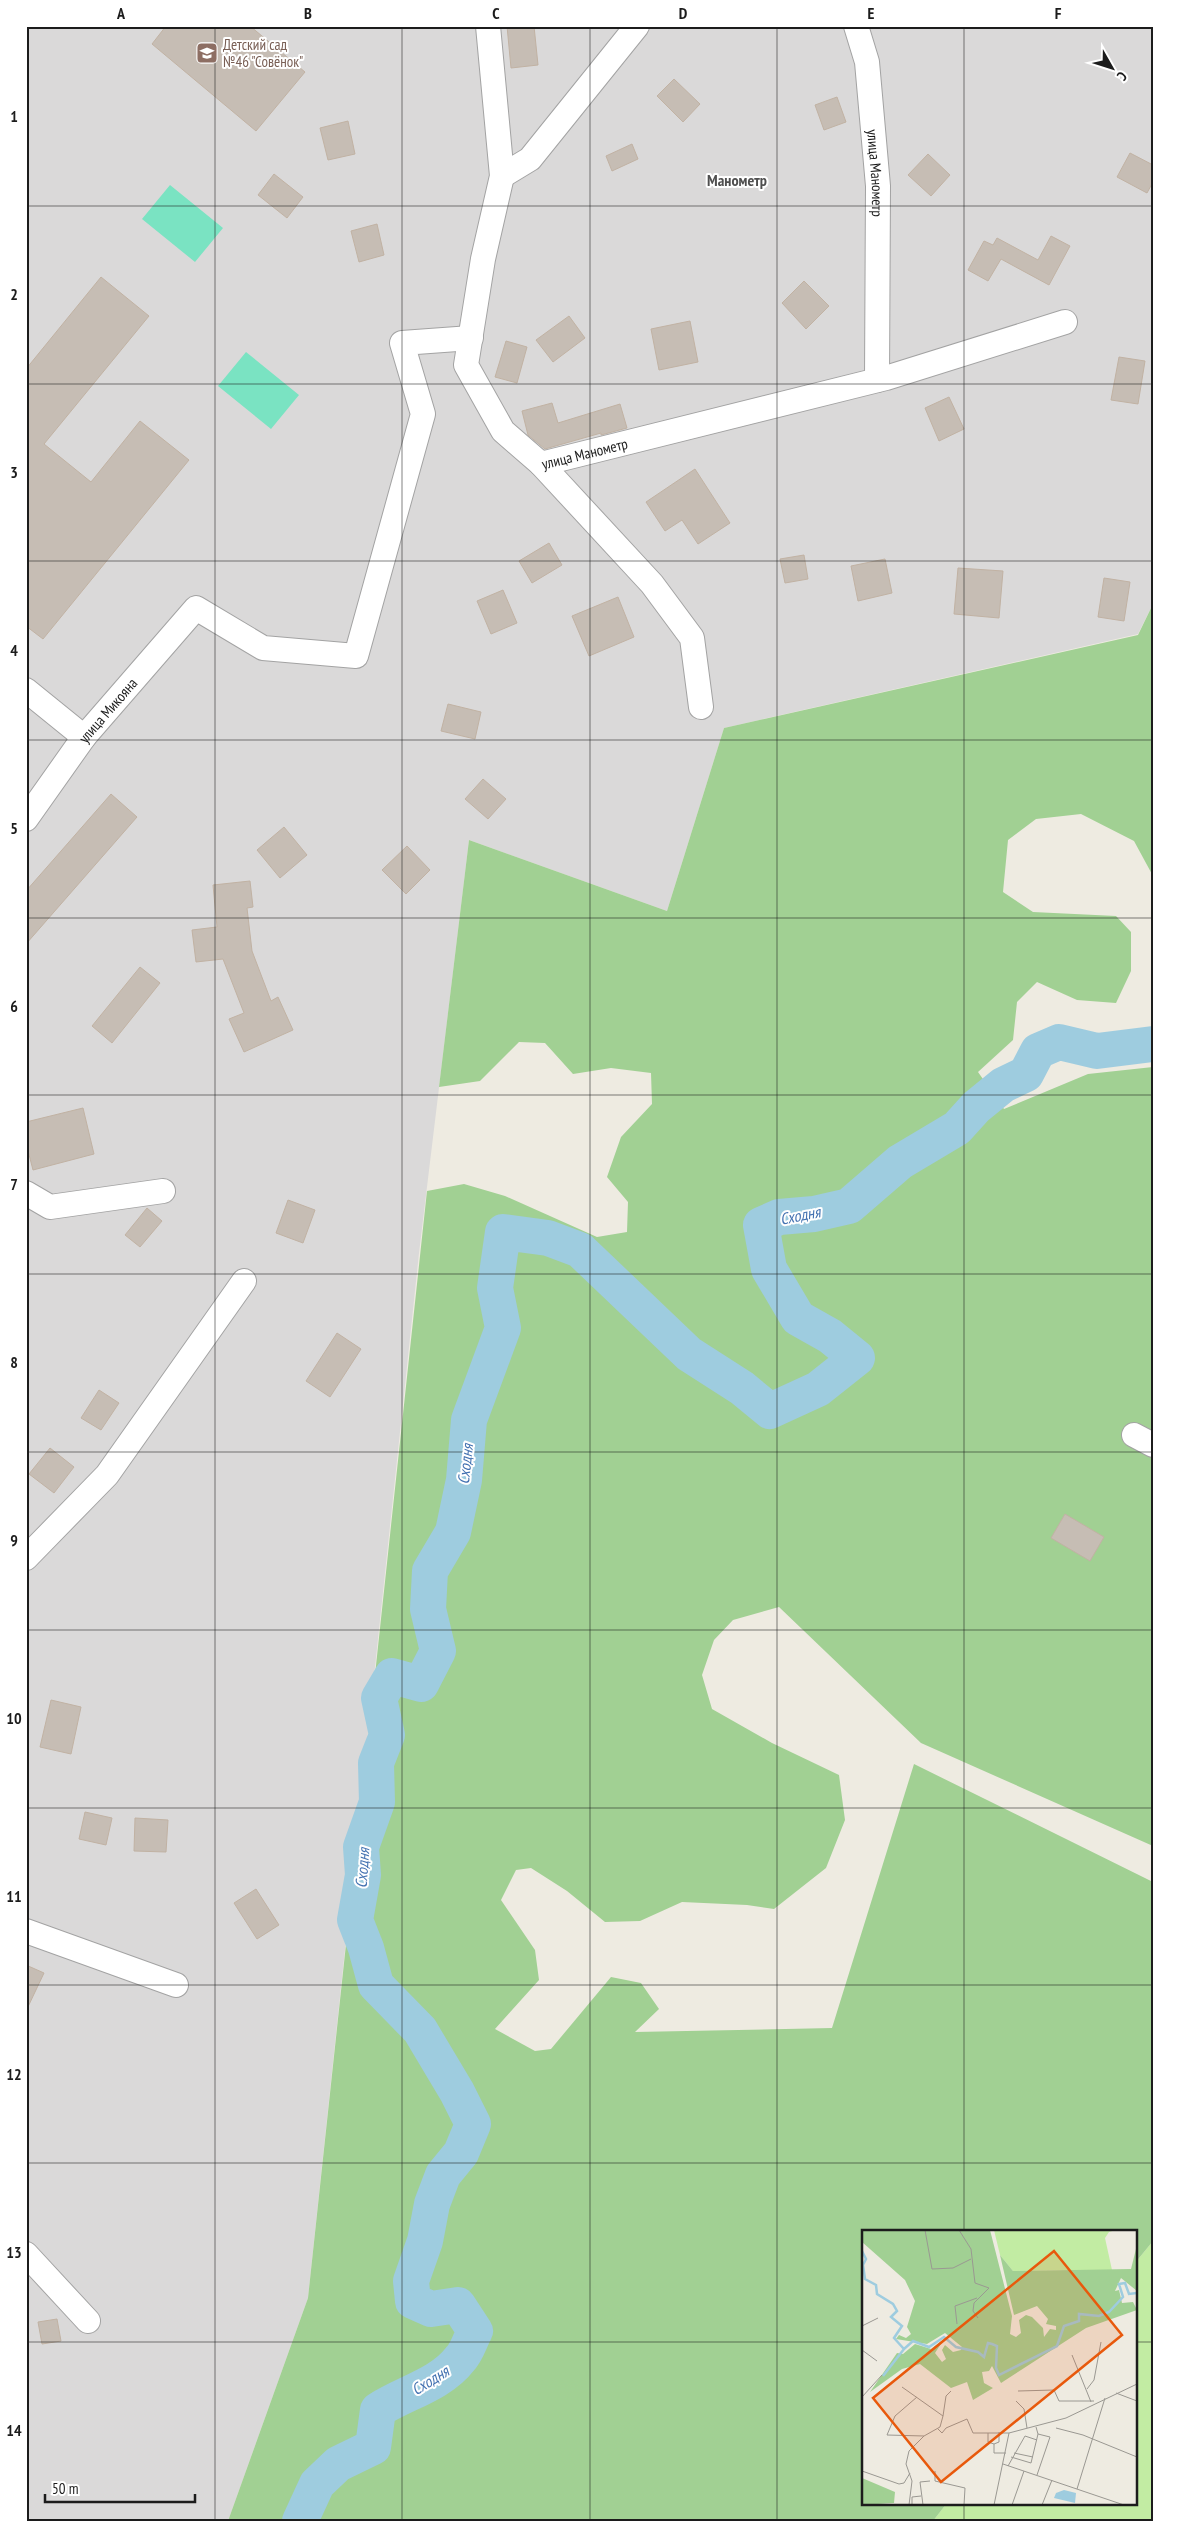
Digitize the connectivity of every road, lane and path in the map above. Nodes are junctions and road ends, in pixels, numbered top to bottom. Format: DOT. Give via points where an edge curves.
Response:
graph roads {
  1 [pos="488,26"];
  2 [pos="637,26"];
  3 [pos="856,26"];
  4 [pos="502,176"];
  5 [pos="1065,322"];
  6 [pos="471,338"];
  7 [pos="877,380"];
  8 [pos="541,464"];
  9 [pos="26,690"];
  10 [pos="701,707"];
  11 [pos="84,737"];
  12 [pos="26,819"];
  13 [pos="163,1191"];
  14 [pos="26,1193"];
  15 [pos="244,1280"];
  16 [pos="26,1558"];
  17 [pos="26,1931"];
  18 [pos="176,1985"];
  19 [pos="26,2254"];
  20 [pos="88,2321"];
  1 -- 4 [label="street, улица Манометр"];
  2 -- 4 [label="street" via="530,160"];
  3 -- 7 [label="street, улица Манометр" via="867,62 878,186"];
  4 -- 6 [label="street, улица Манометр" via="483,259"];
  5 -- 7 [label="street, улица Манометр"];
  6 -- 8 [label="street, улица Манометр" via="466,365 502,431"];
  6 -- 11 [label="street, улица Микояна" via="402,344 423,414 356,656 263,648 196,608"];
  7 -- 8 [label="street, улица Манометр"];
  8 -- 10 [label="street" via="652,584 692,638"];
  9 -- 11 [label="street"];
  11 -- 12 [label="street, улица Микояна"];
  13 -- 14 [label="street" via="50,1207"];
  15 -- 16 [label="street" via="107,1475"];
  17 -- 18 [label="street"];
  19 -- 20 [label="street"];
}
